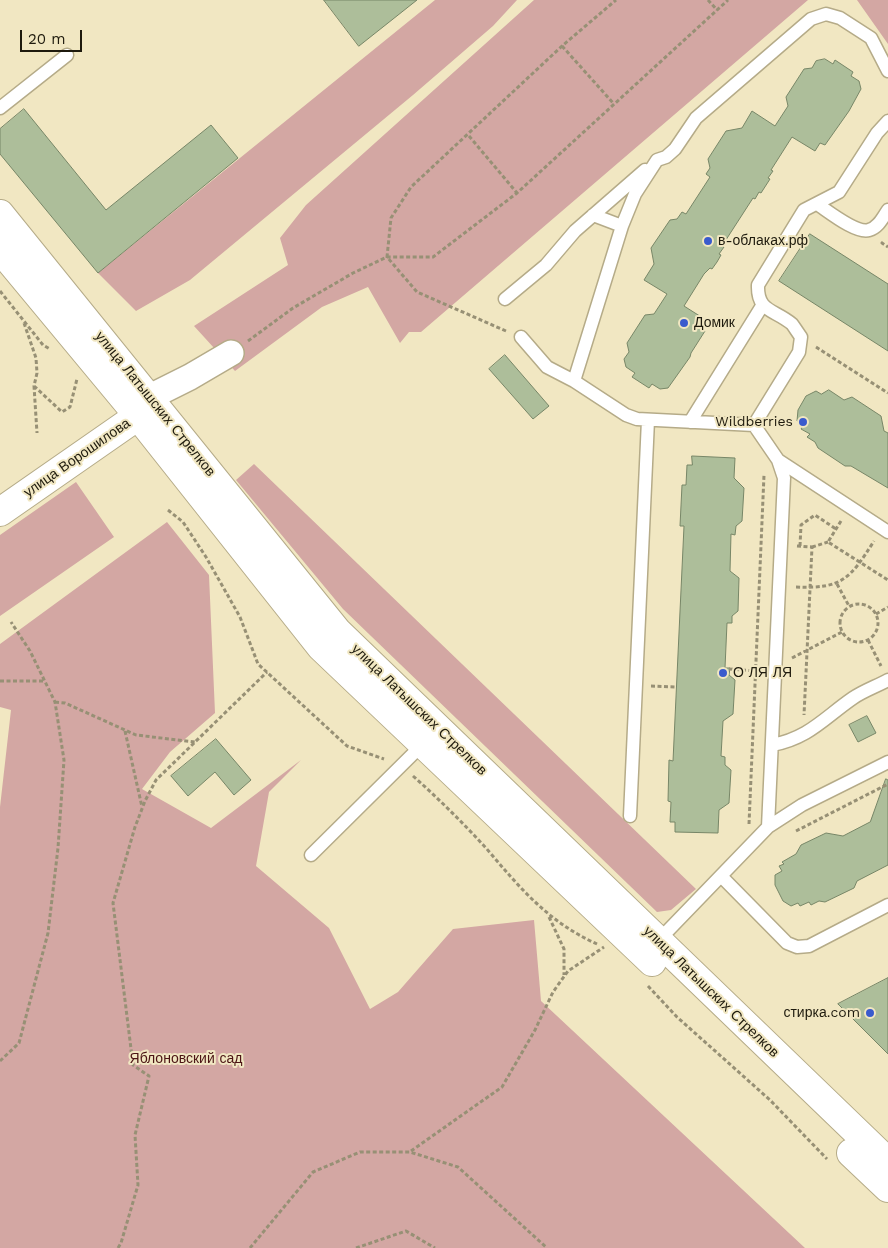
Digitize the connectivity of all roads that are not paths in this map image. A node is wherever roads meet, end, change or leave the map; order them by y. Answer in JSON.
{"nodes":[{"id":1,"x":67,"y":55,"type":"dead end"},
{"id":2,"x":888,"y":71,"type":"edge"},
{"id":3,"x":0,"y":108,"type":"edge"},
{"id":4,"x":888,"y":121,"type":"edge"},
{"id":5,"x":657,"y":160,"type":"junction"},
{"id":6,"x":817,"y":204,"type":"junction"},
{"id":7,"x":888,"y":210,"type":"edge"},
{"id":8,"x":0,"y":214,"type":"edge"},
{"id":9,"x":593,"y":215,"type":"junction"},
{"id":10,"x":622,"y":226,"type":"junction"},
{"id":11,"x":0,"y":249,"type":"edge"},
{"id":12,"x":505,"y":300,"type":"dead end"},
{"id":13,"x":762,"y":306,"type":"junction"},
{"id":14,"x":521,"y":337,"type":"road end"},
{"id":15,"x":231,"y":353,"type":"road end"},
{"id":16,"x":574,"y":381,"type":"junction"},
{"id":17,"x":138,"y":405,"type":"junction"},
{"id":18,"x":648,"y":420,"type":"junction"},
{"id":19,"x":690,"y":422,"type":"junction"},
{"id":20,"x":754,"y":424,"type":"junction"},
{"id":21,"x":778,"y":460,"type":"junction"},
{"id":22,"x":0,"y":492,"type":"edge"},
{"id":23,"x":0,"y":512,"type":"edge"},
{"id":24,"x":885,"y":530,"type":"edge"},
{"id":25,"x":886,"y":676,"type":"edge"},
{"id":26,"x":423,"y":744,"type":"junction"},
{"id":27,"x":772,"y":745,"type":"junction"},
{"id":28,"x":888,"y":762,"type":"edge"},
{"id":29,"x":630,"y":816,"type":"dead end"},
{"id":30,"x":768,"y":827,"type":"junction"},
{"id":31,"x":311,"y":855,"type":"dead end"},
{"id":32,"x":721,"y":876,"type":"junction"},
{"id":33,"x":888,"y":905,"type":"edge"},
{"id":34,"x":651,"y":948,"type":"junction"},
{"id":35,"x":888,"y":1162,"type":"edge"},
{"id":36,"x":888,"y":1188,"type":"edge"}],
"edges":[{"from":1,"to":3,"type":"lane"},
{"from":2,"to":5,"type":"lane"},
{"from":4,"to":6,"type":"lane"},
{"from":5,"to":9,"type":"lane"},
{"from":5,"to":10,"type":"lane"},
{"from":6,"to":7,"type":"lane"},
{"from":6,"to":13,"type":"lane"},
{"from":8,"to":17,"type":"street","name":"улица Латышских Стрелков"},
{"from":9,"to":10,"type":"lane"},
{"from":9,"to":12,"type":"lane"},
{"from":10,"to":16,"type":"lane"},
{"from":11,"to":17,"type":"street","name":"улица Латышских Стрелков"},
{"from":13,"to":19,"type":"lane"},
{"from":13,"to":20,"type":"lane"},
{"from":14,"to":16,"type":"lane"},
{"from":15,"to":17,"type":"street","name":"улица Ворошилова"},
{"from":16,"to":18,"type":"lane"},
{"from":17,"to":22,"type":"street","name":"улица Ворошилова"},
{"from":17,"to":23,"type":"street","name":"улица Ворошилова"},
{"from":17,"to":26,"type":"street","name":"улица Латышских Стрелков"},
{"from":17,"to":34,"type":"street","name":"улица Латышских Стрелков"},
{"from":18,"to":19,"type":"lane"},
{"from":18,"to":29,"type":"lane"},
{"from":19,"to":20,"type":"lane"},
{"from":20,"to":21,"type":"lane"},
{"from":21,"to":24,"type":"lane"},
{"from":21,"to":27,"type":"lane"},
{"from":25,"to":27,"type":"lane"},
{"from":26,"to":31,"type":"lane"},
{"from":26,"to":34,"type":"street","name":"улица Латышских Стрелков"},
{"from":27,"to":30,"type":"lane"},
{"from":28,"to":30,"type":"lane"},
{"from":30,"to":32,"type":"lane"},
{"from":32,"to":33,"type":"lane"},
{"from":32,"to":34,"type":"lane"},
{"from":34,"to":35,"type":"street","name":"улица Латышских Стрелков"},
{"from":34,"to":36,"type":"street","name":"улица Латышских Стрелков"}]}
